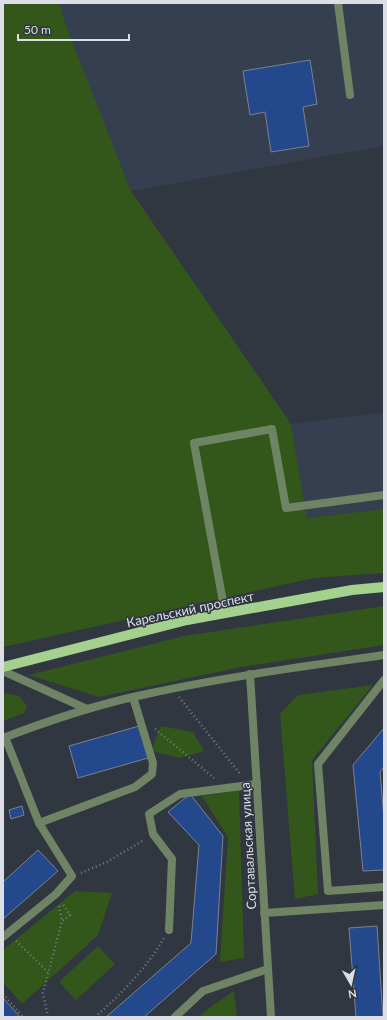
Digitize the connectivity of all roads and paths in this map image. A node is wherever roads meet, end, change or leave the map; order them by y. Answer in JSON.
{"nodes":[{"id":1,"x":338,"y":3,"type":"edge"},
{"id":2,"x":350,"y":95,"type":"dead end"},
{"id":3,"x":384,"y":496,"type":"edge"},
{"id":4,"x":384,"y":587,"type":"edge"},
{"id":5,"x":224,"y":613,"type":"junction"},
{"id":6,"x":384,"y":655,"type":"edge"},
{"id":7,"x":3,"y":667,"type":"edge"},
{"id":8,"x":3,"y":671,"type":"edge"},
{"id":9,"x":250,"y":674,"type":"junction"},
{"id":10,"x":384,"y":680,"type":"edge"},
{"id":11,"x":173,"y":689,"type":"junction"},
{"id":12,"x":133,"y":697,"type":"junction"},
{"id":13,"x":87,"y":709,"type":"junction"},
{"id":14,"x":140,"y":716,"type":"junction"},
{"id":15,"x":4,"y":737,"type":"edge"},
{"id":16,"x":253,"y":784,"type":"junction"},
{"id":17,"x":226,"y":787,"type":"junction"},
{"id":18,"x":39,"y":823,"type":"junction"},
{"id":19,"x":153,"y":834,"type":"junction"},
{"id":20,"x":72,"y":876,"type":"junction"},
{"id":21,"x":384,"y":887,"type":"edge"},
{"id":22,"x":384,"y":905,"type":"edge"},
{"id":23,"x":264,"y":913,"type":"junction"},
{"id":24,"x":70,"y":915,"type":"dead end"},
{"id":25,"x":169,"y":930,"type":"joint"},
{"id":26,"x":3,"y":937,"type":"edge"},
{"id":27,"x":24,"y":949,"type":"dead end"},
{"id":28,"x":268,"y":969,"type":"junction"},
{"id":29,"x":49,"y":973,"type":"junction"},
{"id":30,"x":3,"y":994,"type":"edge"},
{"id":31,"x":23,"y":1017,"type":"edge"},
{"id":32,"x":48,"y":1017,"type":"edge"},
{"id":33,"x":95,"y":1017,"type":"edge"},
{"id":34,"x":175,"y":1017,"type":"edge"},
{"id":35,"x":271,"y":1017,"type":"edge"}],
"edges":[{"from":1,"to":2,"type":"street"},
{"from":3,"to":5,"type":"street"},
{"from":4,"to":5,"type":"main road","name":"Карельский проспект"},
{"from":5,"to":7,"type":"main road","name":"Карельский проспект"},
{"from":6,"to":9,"type":"street"},
{"from":8,"to":13,"type":"street"},
{"from":9,"to":11,"type":"street"},
{"from":9,"to":16,"type":"street","name":"Сортавальская улица"},
{"from":10,"to":21,"type":"street"},
{"from":11,"to":12,"type":"street"},
{"from":11,"to":16,"type":"path"},
{"from":12,"to":13,"type":"street"},
{"from":12,"to":14,"type":"street"},
{"from":13,"to":15,"type":"street"},
{"from":14,"to":17,"type":"path"},
{"from":14,"to":18,"type":"street"},
{"from":15,"to":18,"type":"street"},
{"from":16,"to":17,"type":"street"},
{"from":16,"to":23,"type":"street","name":"Сортавальская улица"},
{"from":17,"to":19,"type":"street"},
{"from":18,"to":20,"type":"street"},
{"from":19,"to":20,"type":"path"},
{"from":19,"to":25,"type":"street"},
{"from":20,"to":26,"type":"street"},
{"from":22,"to":23,"type":"street"},
{"from":23,"to":28,"type":"street","name":"Сортавальская улица"},
{"from":24,"to":29,"type":"path"},
{"from":25,"to":33,"type":"path"},
{"from":27,"to":29,"type":"path"},
{"from":28,"to":34,"type":"street"},
{"from":28,"to":35,"type":"street","name":"Сортавальская улица"},
{"from":29,"to":32,"type":"path"},
{"from":30,"to":31,"type":"path"}]}
